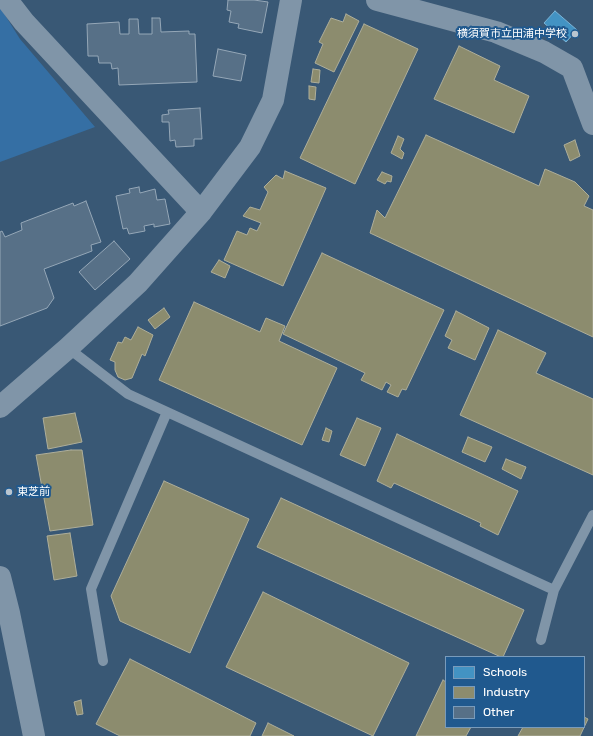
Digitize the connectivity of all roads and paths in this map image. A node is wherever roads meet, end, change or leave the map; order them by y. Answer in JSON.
{"nodes":[{"id":1,"x":7,"y":0,"type":"edge"},
{"id":2,"x":291,"y":0,"type":"edge"},
{"id":3,"x":377,"y":0,"type":"edge"},
{"id":4,"x":593,"y":124,"type":"edge"},
{"id":5,"x":201,"y":212,"type":"junction"},
{"id":6,"x":68,"y":348,"type":"junction"},
{"id":7,"x":0,"y":407,"type":"edge"},
{"id":8,"x":167,"y":412,"type":"junction"},
{"id":9,"x":593,"y":515,"type":"edge"},
{"id":10,"x":0,"y":577,"type":"edge"},
{"id":11,"x":554,"y":590,"type":"junction"},
{"id":12,"x":541,"y":640,"type":"dead end"},
{"id":13,"x":103,"y":661,"type":"dead end"},
{"id":14,"x":34,"y":736,"type":"edge"}],
"edges":[{"from":1,"to":5,"type":"street"},
{"from":2,"to":5,"type":"street"},
{"from":3,"to":4,"type":"street"},
{"from":5,"to":6,"type":"street"},
{"from":6,"to":7,"type":"street"},
{"from":6,"to":8,"type":"lane"},
{"from":8,"to":11,"type":"lane"},
{"from":8,"to":13,"type":"lane"},
{"from":9,"to":11,"type":"lane"},
{"from":10,"to":14,"type":"street"},
{"from":11,"to":12,"type":"lane"}]}
